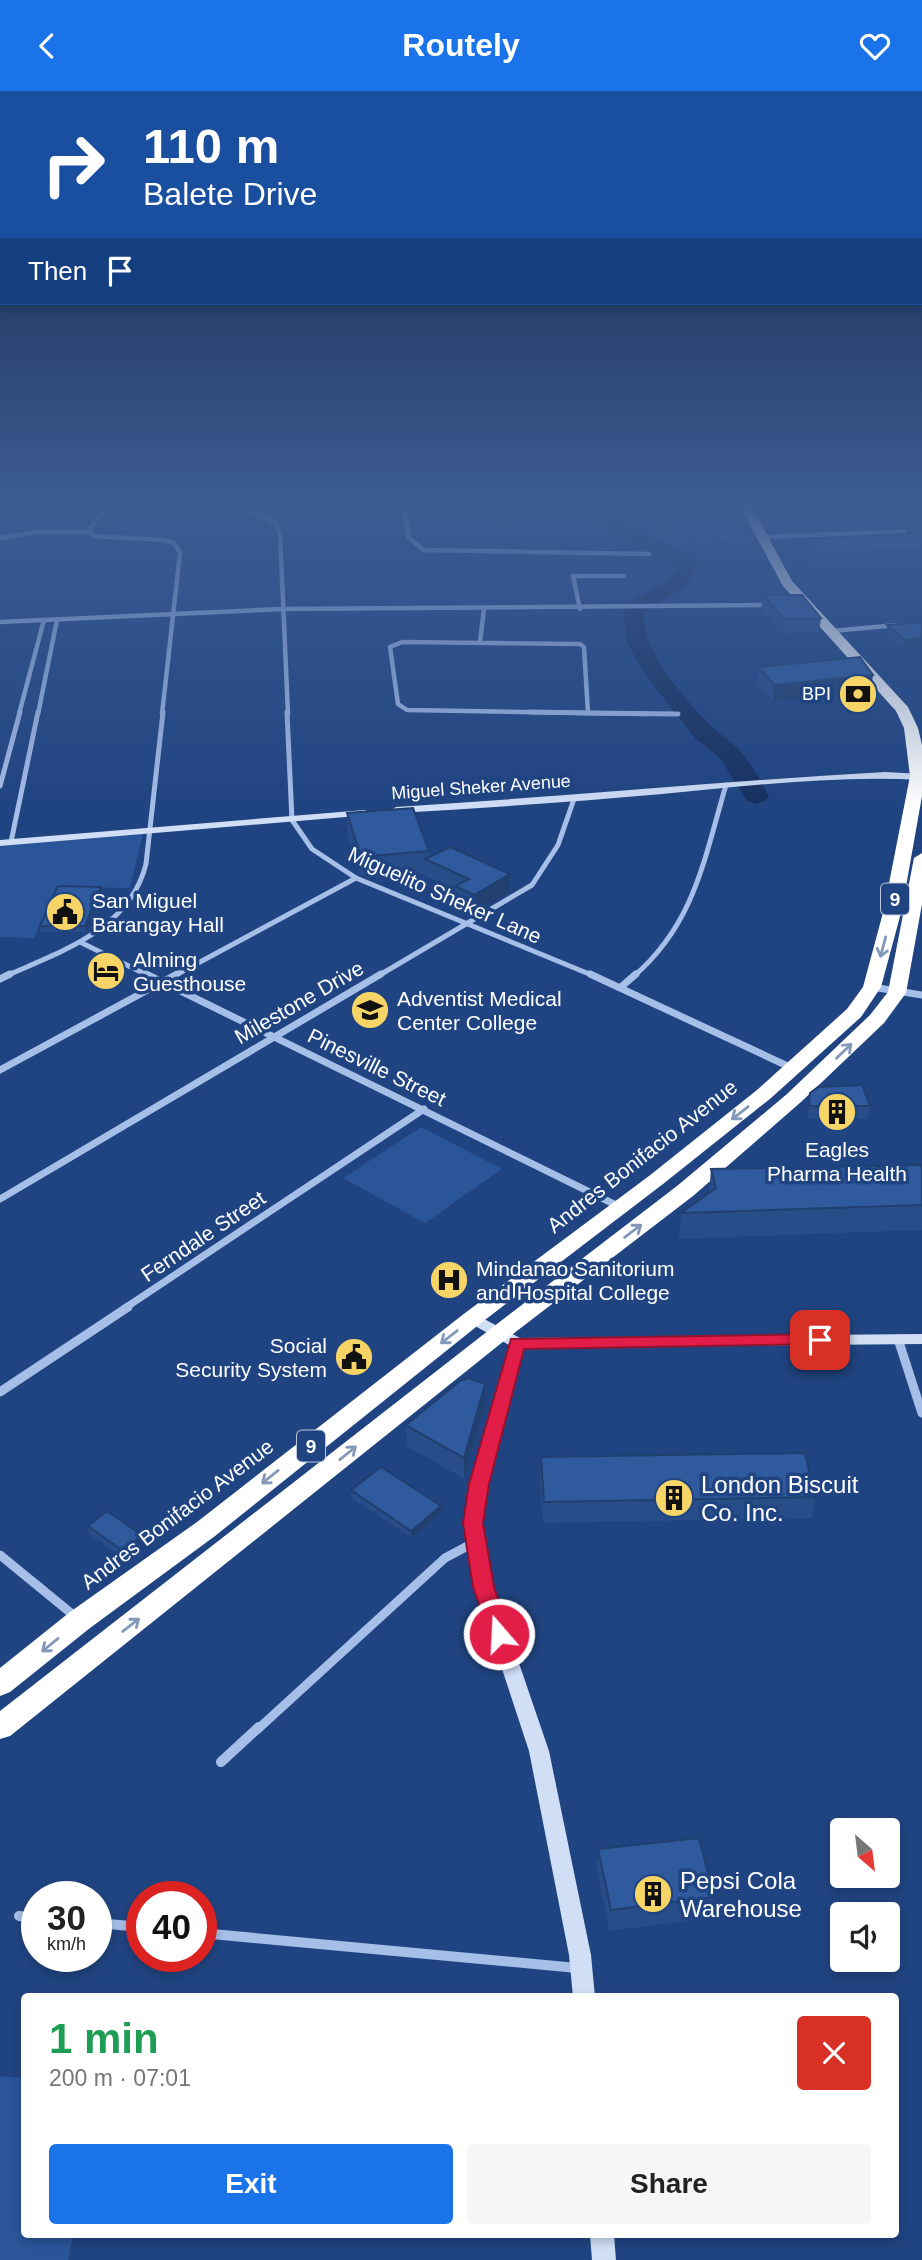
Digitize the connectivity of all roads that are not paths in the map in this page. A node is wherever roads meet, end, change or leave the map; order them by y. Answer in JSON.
{"nodes":[{"id":1,"x":173,"y":606,"type":"edge"},
{"id":2,"x":282,"y":606,"type":"edge"},
{"id":3,"x":723,"y":606,"type":"edge"},
{"id":4,"x":809,"y":606,"type":"edge"},
{"id":5,"x":484,"y":609,"type":"junction"},
{"id":6,"x":580,"y":609,"type":"joint"},
{"id":7,"x":282,"y":610,"type":"junction"},
{"id":8,"x":172,"y":612,"type":"junction"},
{"id":9,"x":44,"y":620,"type":"junction"},
{"id":10,"x":57,"y":620,"type":"junction"},
{"id":11,"x":0,"y":622,"type":"edge"},
{"id":12,"x":909,"y":624,"type":"edge"},
{"id":13,"x":839,"y":631,"type":"junction"},
{"id":14,"x":480,"y":642,"type":"junction"},
{"id":15,"x":588,"y":713,"type":"junction"},
{"id":16,"x":678,"y":713,"type":"dead end"},
{"id":17,"x":922,"y":719,"type":"edge"},
{"id":18,"x":920,"y":777,"type":"edge"},
{"id":19,"x":726,"y":785,"type":"junction"},
{"id":20,"x":0,"y":786,"type":"edge"},
{"id":21,"x":574,"y":799,"type":"junction"},
{"id":22,"x":386,"y":811,"type":"edge"},
{"id":23,"x":372,"y":812,"type":"edge"},
{"id":24,"x":292,"y":820,"type":"junction"},
{"id":25,"x":151,"y":831,"type":"junction"},
{"id":26,"x":6,"y":843,"type":"edge"},
{"id":27,"x":922,"y":857,"type":"edge"},
{"id":28,"x":355,"y":878,"type":"junction"},
{"id":29,"x":917,"y":911,"type":"edge"},
{"id":30,"x":469,"y":924,"type":"junction"},
{"id":31,"x":80,"y":942,"type":"junction"},
{"id":32,"x":0,"y":979,"type":"edge"},
{"id":33,"x":166,"y":982,"type":"junction"},
{"id":34,"x":621,"y":987,"type":"junction"},
{"id":35,"x":872,"y":987,"type":"junction"},
{"id":36,"x":897,"y":992,"type":"junction"},
{"id":37,"x":922,"y":995,"type":"edge"},
{"id":38,"x":275,"y":1036,"type":"junction"},
{"id":39,"x":792,"y":1068,"type":"junction"},
{"id":40,"x":0,"y":1070,"type":"edge"},
{"id":41,"x":425,"y":1109,"type":"junction"},
{"id":42,"x":0,"y":1199,"type":"edge"},
{"id":43,"x":621,"y":1207,"type":"junction"},
{"id":44,"x":473,"y":1318,"type":"junction"},
{"id":45,"x":509,"y":1338,"type":"junction"},
{"id":46,"x":898,"y":1339,"type":"junction"},
{"id":47,"x":922,"y":1339,"type":"edge"},
{"id":48,"x":0,"y":1392,"type":"edge"},
{"id":49,"x":922,"y":1413,"type":"edge"},
{"id":50,"x":475,"y":1542,"type":"junction"},
{"id":51,"x":0,"y":1555,"type":"edge"},
{"id":52,"x":80,"y":1620,"type":"junction"},
{"id":53,"x":0,"y":1684,"type":"edge"},
{"id":54,"x":0,"y":1727,"type":"edge"},
{"id":55,"x":221,"y":1762,"type":"dead end"},
{"id":56,"x":217,"y":1935,"type":"edge"},
{"id":57,"x":582,"y":1969,"type":"junction"},
{"id":58,"x":584,"y":1993,"type":"edge"},
{"id":59,"x":602,"y":2238,"type":"edge"},
{"id":60,"x":604,"y":2260,"type":"edge"}],
"edges":[{"from":1,"to":8,"type":"street"},
{"from":2,"to":7,"type":"street"},
{"from":3,"to":6,"type":"street"},
{"from":4,"to":13,"type":"highway","name":"Andres Bonifacio Avenue","number":"9"},
{"from":5,"to":6,"type":"street"},
{"from":5,"to":7,"type":"street"},
{"from":5,"to":14,"type":"street"},
{"from":7,"to":8,"type":"street"},
{"from":7,"to":24,"type":"street"},
{"from":8,"to":10,"type":"street"},
{"from":8,"to":25,"type":"street"},
{"from":9,"to":10,"type":"street"},
{"from":9,"to":11,"type":"street"},
{"from":9,"to":20,"type":"street"},
{"from":10,"to":26,"type":"street"},
{"from":12,"to":13,"type":"street"},
{"from":13,"to":17,"type":"highway","name":"Andres Bonifacio Avenue","number":"9"},
{"from":13,"to":18,"type":"highway","name":"Andres Bonifacio Avenue","number":"9"},
{"from":14,"to":15,"type":"street"},
{"from":14,"to":15,"type":"street"},
{"from":15,"to":16,"type":"street"},
{"from":18,"to":19,"type":"street","name":"Miguel Sheker Avenue"},
{"from":18,"to":35,"type":"highway","name":"Andres Bonifacio Avenue","number":"9","one_way":true},
{"from":19,"to":21,"type":"street","name":"Miguel Sheker Avenue"},
{"from":19,"to":34,"type":"street"},
{"from":21,"to":22,"type":"street","name":"Miguel Sheker Avenue"},
{"from":21,"to":30,"type":"street","name":"Milestone Drive"},
{"from":23,"to":24,"type":"street","name":"Miguel Sheker Avenue"},
{"from":24,"to":25,"type":"street","name":"Miguel Sheker Avenue"},
{"from":24,"to":28,"type":"street","name":"Miguelito Sheker Lane"},
{"from":25,"to":26,"type":"street","name":"Miguel Sheker Avenue"},
{"from":25,"to":31,"type":"street"},
{"from":27,"to":29,"type":"highway","number":"9"},
{"from":28,"to":30,"type":"street","name":"Miguelito Sheker Lane"},
{"from":28,"to":33,"type":"street"},
{"from":29,"to":36,"type":"highway","number":"9"},
{"from":30,"to":34,"type":"street","name":"Miguelito Sheker Lane"},
{"from":30,"to":38,"type":"street","name":"Milestone Drive"},
{"from":31,"to":32,"type":"street"},
{"from":31,"to":33,"type":"street","name":"Pinesville Street"},
{"from":33,"to":38,"type":"street","name":"Pinesville Street"},
{"from":33,"to":40,"type":"street"},
{"from":34,"to":39,"type":"street","name":"Miguelito Sheker Lane"},
{"from":35,"to":36,"type":"street"},
{"from":35,"to":39,"type":"highway","name":"Andres Bonifacio Avenue","number":"9"},
{"from":36,"to":37,"type":"street"},
{"from":45,"to":36,"type":"highway","number":"9","one_way":true},
{"from":38,"to":41,"type":"street","name":"Pinesville Street"},
{"from":38,"to":42,"type":"street","name":"Milestone Drive"},
{"from":39,"to":43,"type":"highway","name":"Andres Bonifacio Avenue","number":"9","one_way":true},
{"from":41,"to":43,"type":"street","name":"Pinesville Street"},
{"from":41,"to":48,"type":"street","name":"Ferndale Street"},
{"from":43,"to":44,"type":"highway","name":"Andres Bonifacio Avenue","number":"9"},
{"from":44,"to":45,"type":"street"},
{"from":44,"to":52,"type":"highway","name":"Andres Bonifacio Avenue","number":"9","one_way":true},
{"from":45,"to":46,"type":"street"},
{"from":45,"to":50,"type":"street"},
{"from":54,"to":45,"type":"highway","number":"9","one_way":true},
{"from":46,"to":47,"type":"street"},
{"from":46,"to":49,"type":"street"},
{"from":50,"to":55,"type":"street"},
{"from":50,"to":57,"type":"street"},
{"from":51,"to":52,"type":"street"},
{"from":52,"to":53,"type":"highway","name":"Andres Bonifacio Avenue","number":"9","one_way":true},
{"from":56,"to":57,"type":"street"},
{"from":57,"to":58,"type":"street"},
{"from":59,"to":60,"type":"street"}]}
